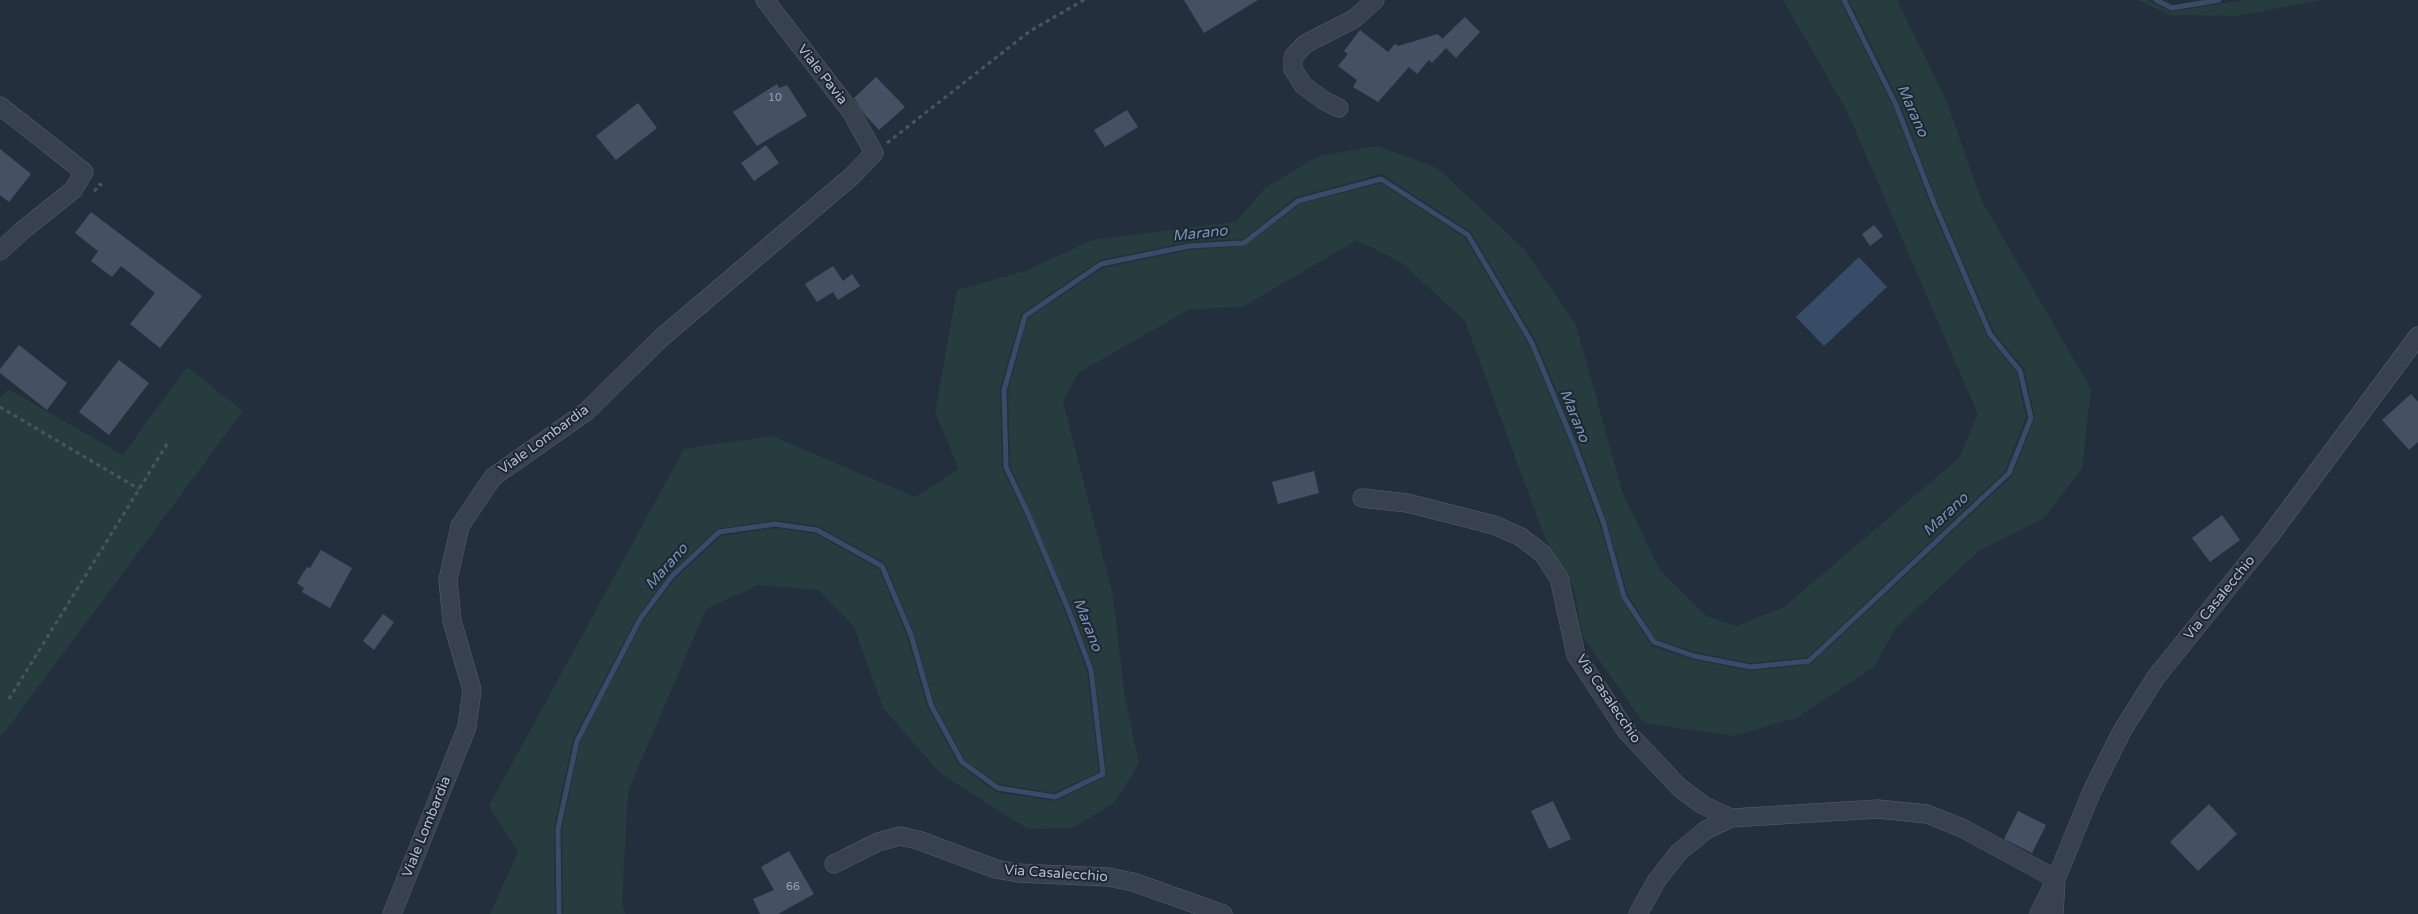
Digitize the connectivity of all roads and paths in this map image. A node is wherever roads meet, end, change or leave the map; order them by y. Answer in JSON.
{"nodes":[{"id":1,"x":765,"y":0,"type":"edge"},
{"id":2,"x":1084,"y":0,"type":"edge"},
{"id":3,"x":1375,"y":0,"type":"edge"},
{"id":4,"x":0,"y":106,"type":"edge"},
{"id":5,"x":1339,"y":108,"type":"dead end"},
{"id":6,"x":874,"y":152,"type":"junction"},
{"id":7,"x":0,"y":251,"type":"edge"},
{"id":8,"x":2418,"y":336,"type":"edge"},
{"id":9,"x":0,"y":407,"type":"edge"},
{"id":10,"x":167,"y":444,"type":"dead end"},
{"id":11,"x":139,"y":489,"type":"junction"},
{"id":12,"x":1362,"y":498,"type":"dead end"},
{"id":13,"x":9,"y":699,"type":"dead end"},
{"id":14,"x":1731,"y":818,"type":"junction"},
{"id":15,"x":834,"y":864,"type":"dead end"},
{"id":16,"x":2056,"y":879,"type":"junction"},
{"id":17,"x":392,"y":914,"type":"edge"},
{"id":18,"x":1223,"y":914,"type":"edge"},
{"id":19,"x":1638,"y":914,"type":"edge"},
{"id":20,"x":2039,"y":914,"type":"edge"},
{"id":21,"x":2054,"y":914,"type":"edge"}],
"edges":[{"from":1,"to":6,"type":"street","name":"Viale Pavia"},
{"from":2,"to":6,"type":"path"},
{"from":3,"to":5,"type":"street"},
{"from":4,"to":7,"type":"street"},
{"from":6,"to":17,"type":"street","name":"Viale Lombardia"},
{"from":8,"to":16,"type":"street","name":"Via Casalecchio"},
{"from":9,"to":11,"type":"path"},
{"from":10,"to":11,"type":"path"},
{"from":11,"to":13,"type":"path"},
{"from":12,"to":14,"type":"street","name":"Via Casalecchio"},
{"from":14,"to":16,"type":"street","name":"Via Casalecchio"},
{"from":14,"to":19,"type":"street","name":"Via Casalecchio"},
{"from":15,"to":18,"type":"street","name":"Via Casalecchio"},
{"from":16,"to":20,"type":"street","name":"Via Casalecchio"},
{"from":16,"to":21,"type":"street","name":"Via Casalecchio"}]}
